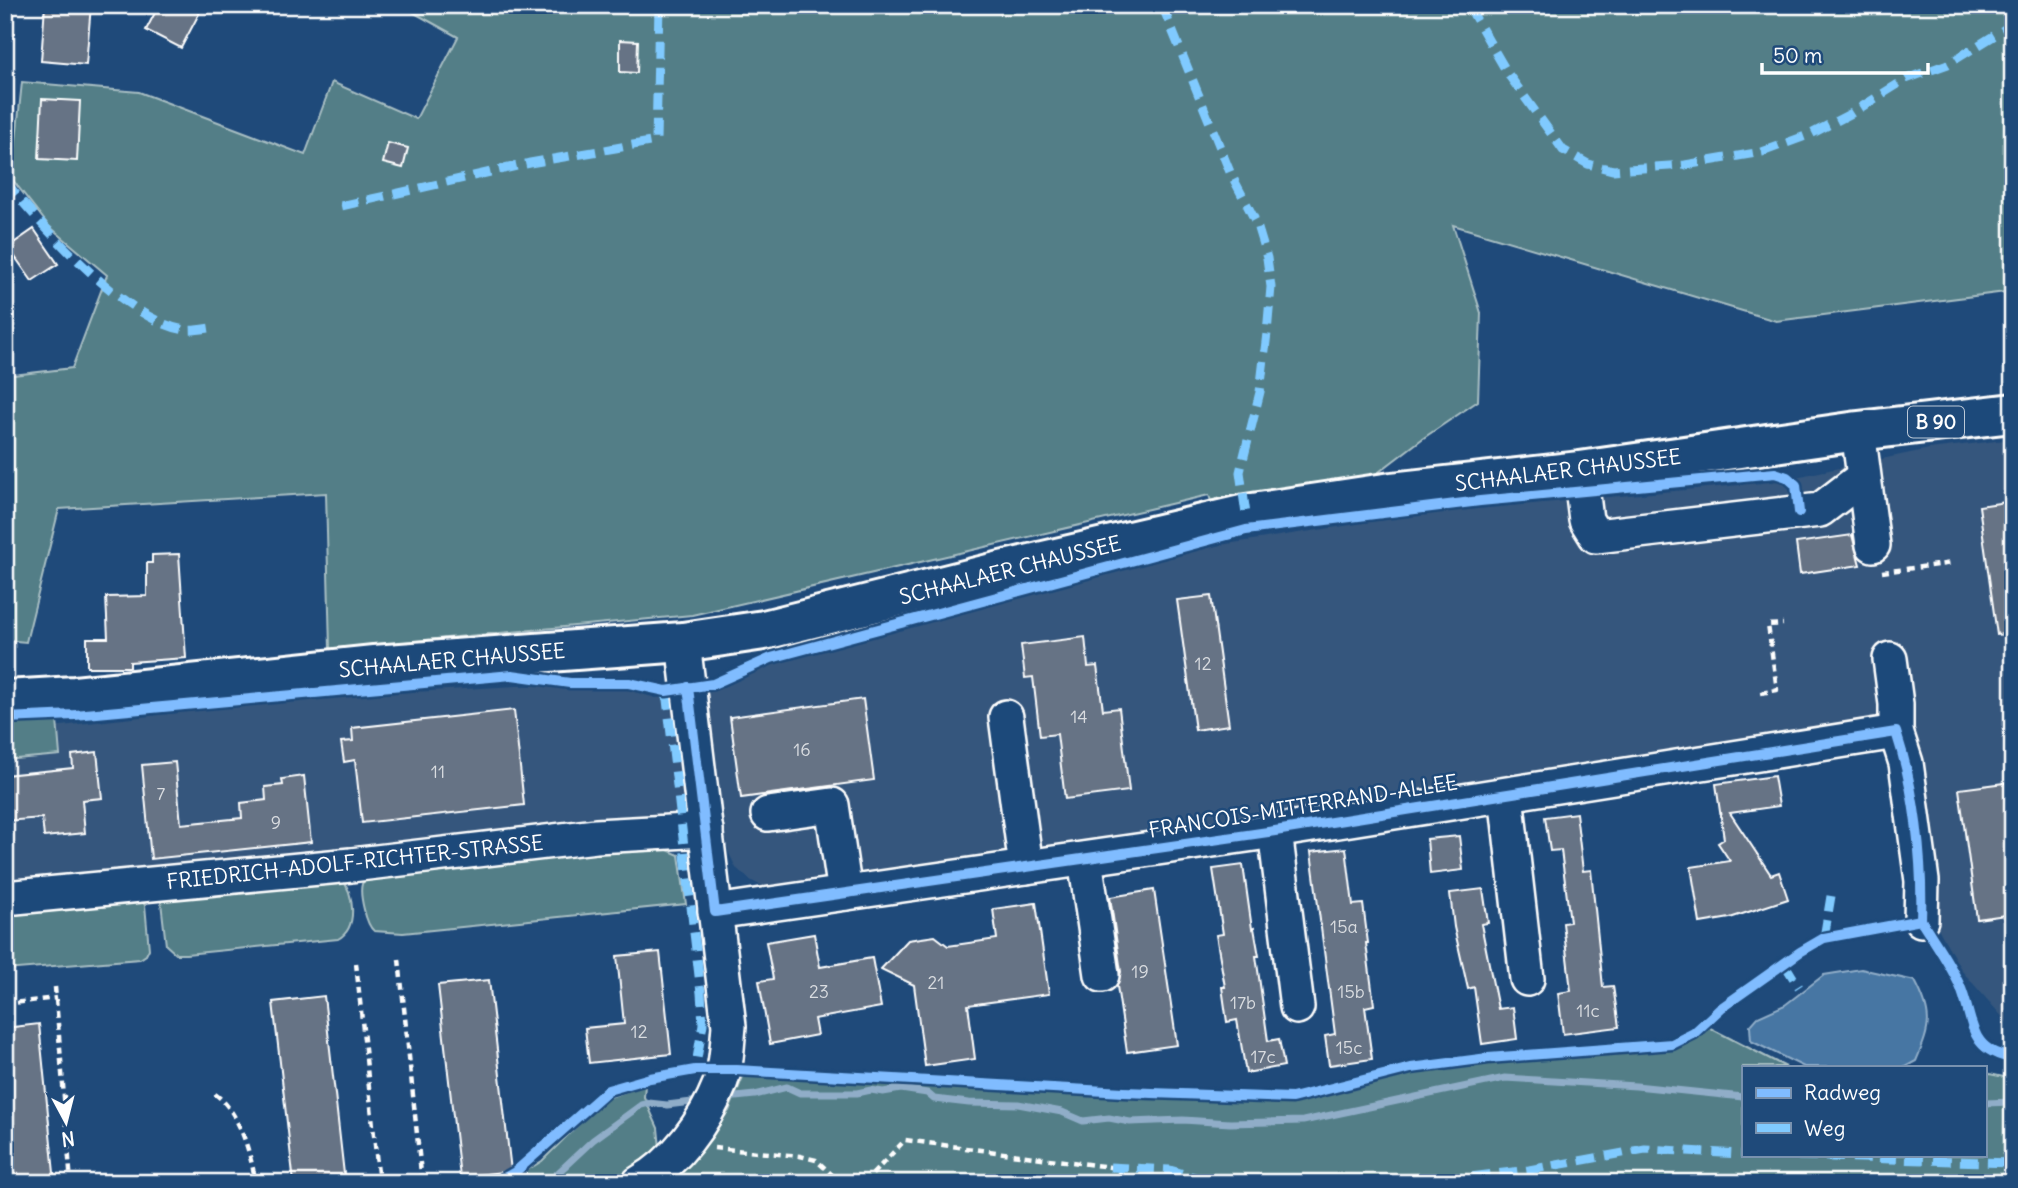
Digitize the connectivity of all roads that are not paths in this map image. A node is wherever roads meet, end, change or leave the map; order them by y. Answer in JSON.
{"nodes":[{"id":1,"x":2013,"y":413,"type":"edge"},
{"id":2,"x":1858,"y":431,"type":"junction"},
{"id":3,"x":1580,"y":471,"type":"junction"},
{"id":4,"x":1863,"y":477,"type":"junction"},
{"id":5,"x":1875,"y":559,"type":"road end"},
{"id":6,"x":683,"y":642,"type":"junction"},
{"id":7,"x":1890,"y":659,"type":"dead end"},
{"id":8,"x":5,"y":700,"type":"edge"},
{"id":9,"x":1006,"y":717,"type":"dead end"},
{"id":10,"x":1896,"y":732,"type":"junction"},
{"id":11,"x":1506,"y":795,"type":"junction"},
{"id":12,"x":768,"y":814,"type":"dead end"},
{"id":13,"x":706,"y":830,"type":"junction"},
{"id":14,"x":1275,"y":831,"type":"junction"},
{"id":15,"x":1085,"y":859,"type":"junction"},
{"id":16,"x":1026,"y":867,"type":"junction"},
{"id":17,"x":845,"y":893,"type":"junction"},
{"id":18,"x":5,"y":898,"type":"edge"},
{"id":19,"x":715,"y":912,"type":"junction"},
{"id":20,"x":1921,"y":920,"type":"dead end"},
{"id":21,"x":1101,"y":975,"type":"dead end"},
{"id":22,"x":1527,"y":979,"type":"dead end"},
{"id":23,"x":1297,"y":1007,"type":"dead end"},
{"id":24,"x":649,"y":1180,"type":"edge"}],
"edges":[{"from":1,"to":2,"type":"main road","name":"SCHAALAER CHAUSSEE","number":"B 90"},
{"from":2,"to":3,"type":"main road","name":"SCHAALAER CHAUSSEE","number":"B 90"},
{"from":2,"to":4,"type":"street"},
{"from":3,"to":4,"type":"street"},
{"from":3,"to":6,"type":"main road","name":"SCHAALAER CHAUSSEE","number":"B 90"},
{"from":4,"to":5,"type":"street"},
{"from":6,"to":8,"type":"main road","name":"SCHAALAER CHAUSSEE","number":"B 90"},
{"from":6,"to":13,"type":"street"},
{"from":7,"to":10,"type":"street"},
{"from":9,"to":16,"type":"street"},
{"from":10,"to":11,"type":"street","name":"FRANCOIS-MITTERRAND-ALLEE"},
{"from":10,"to":20,"type":"street"},
{"from":11,"to":14,"type":"street","name":"FRANCOIS-MITTERRAND-ALLEE"},
{"from":11,"to":22,"type":"street"},
{"from":12,"to":17,"type":"street"},
{"from":13,"to":18,"type":"street","name":"FRIEDRICH-ADOLF-RICHTER-STRASSE"},
{"from":13,"to":19,"type":"street"},
{"from":14,"to":15,"type":"street","name":"FRANCOIS-MITTERRAND-ALLEE"},
{"from":14,"to":23,"type":"street","name":"FRANCOIS-MITTERRAND-ALLEE"},
{"from":15,"to":16,"type":"street","name":"FRANCOIS-MITTERRAND-ALLEE"},
{"from":15,"to":21,"type":"street"},
{"from":16,"to":17,"type":"street","name":"FRANCOIS-MITTERRAND-ALLEE"},
{"from":17,"to":19,"type":"street","name":"FRANCOIS-MITTERRAND-ALLEE"},
{"from":19,"to":24,"type":"street"}]}
